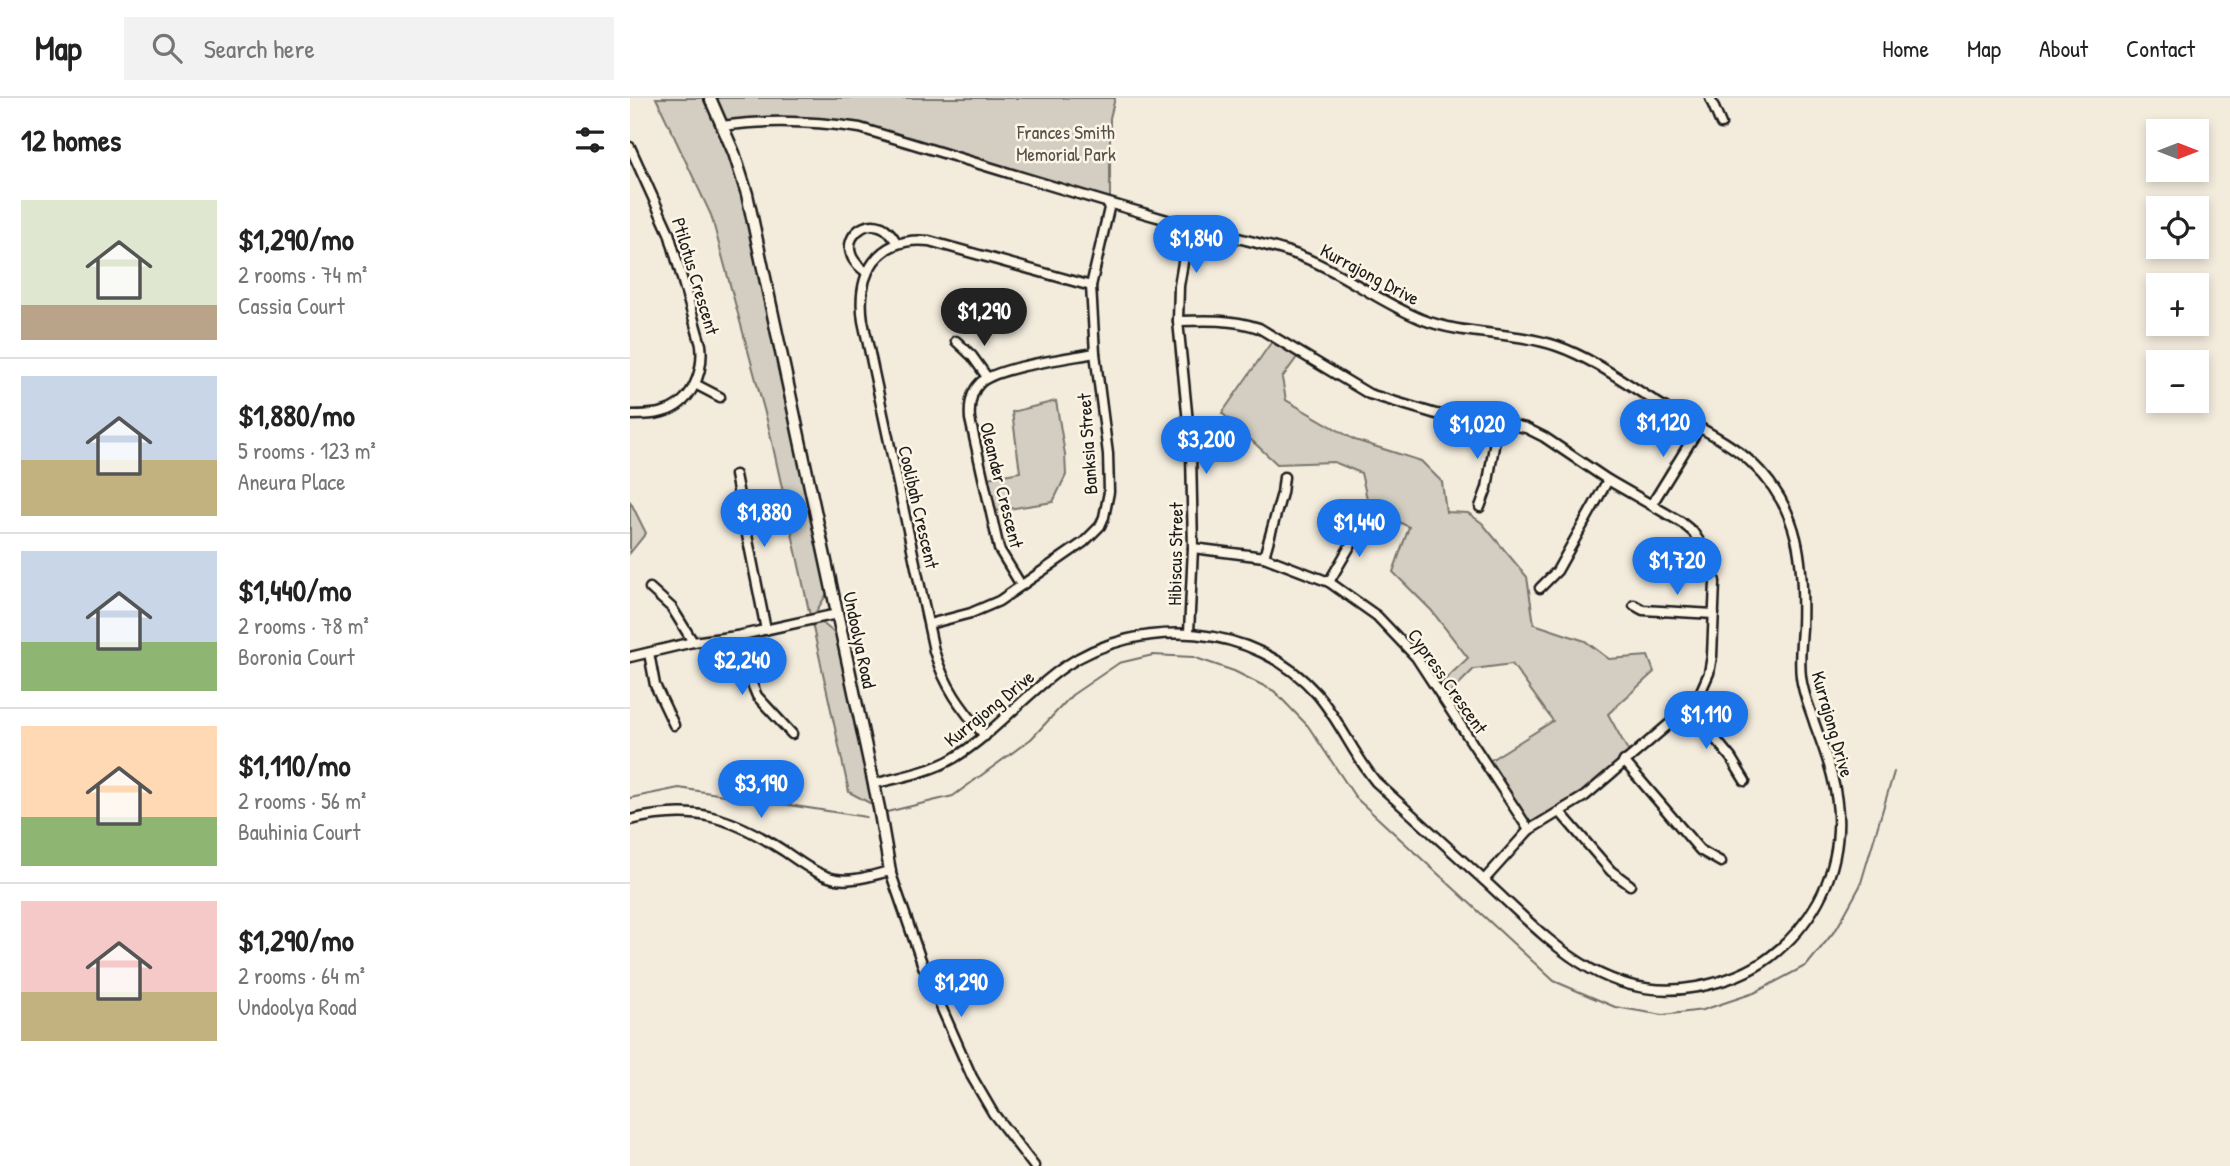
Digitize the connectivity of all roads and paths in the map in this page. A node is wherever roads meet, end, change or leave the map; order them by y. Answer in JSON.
{"nodes":[{"id":1,"x":710,"y":98,"type":"edge"},
{"id":2,"x":1710,"y":98,"type":"edge"},
{"id":3,"x":1721,"y":124,"type":"dead end"},
{"id":4,"x":722,"y":126,"type":"junction"},
{"id":5,"x":630,"y":147,"type":"edge"},
{"id":6,"x":1110,"y":204,"type":"junction"},
{"id":7,"x":1189,"y":226,"type":"junction"},
{"id":8,"x":897,"y":243,"type":"junction"},
{"id":9,"x":866,"y":272,"type":"junction"},
{"id":10,"x":1091,"y":286,"type":"junction"},
{"id":11,"x":1178,"y":321,"type":"junction"},
{"id":12,"x":956,"y":341,"type":"dead end"},
{"id":13,"x":1095,"y":353,"type":"junction"},
{"id":14,"x":987,"y":377,"type":"junction"},
{"id":15,"x":695,"y":384,"type":"junction"},
{"id":16,"x":720,"y":397,"type":"dead end"},
{"id":17,"x":630,"y":415,"type":"edge"},
{"id":18,"x":1498,"y":422,"type":"junction"},
{"id":19,"x":1699,"y":428,"type":"junction"},
{"id":20,"x":735,"y":475,"type":"dead end"},
{"id":21,"x":1284,"y":477,"type":"dead end"},
{"id":22,"x":1608,"y":480,"type":"junction"},
{"id":23,"x":1653,"y":504,"type":"junction"},
{"id":24,"x":1480,"y":506,"type":"dead end"},
{"id":25,"x":1369,"y":520,"type":"dead end"},
{"id":26,"x":1193,"y":548,"type":"junction"},
{"id":27,"x":1264,"y":557,"type":"junction"},
{"id":28,"x":1329,"y":582,"type":"junction"},
{"id":29,"x":1021,"y":585,"type":"junction"},
{"id":30,"x":1540,"y":587,"type":"dead end"},
{"id":31,"x":650,"y":588,"type":"dead end"},
{"id":32,"x":1634,"y":605,"type":"dead end"},
{"id":33,"x":837,"y":614,"type":"junction"},
{"id":34,"x":1714,"y":614,"type":"junction"},
{"id":35,"x":929,"y":624,"type":"junction"},
{"id":36,"x":766,"y":629,"type":"junction"},
{"id":37,"x":1189,"y":632,"type":"junction"},
{"id":38,"x":737,"y":636,"type":"junction"},
{"id":39,"x":693,"y":642,"type":"junction"},
{"id":40,"x":649,"y":653,"type":"junction"},
{"id":41,"x":630,"y":657,"type":"edge"},
{"id":42,"x":1689,"y":707,"type":"junction"},
{"id":43,"x":674,"y":725,"type":"dead end"},
{"id":44,"x":792,"y":734,"type":"dead end"},
{"id":45,"x":985,"y":736,"type":"junction"},
{"id":46,"x":1624,"y":761,"type":"junction"},
{"id":47,"x":1745,"y":781,"type":"dead end"},
{"id":48,"x":873,"y":783,"type":"junction"},
{"id":49,"x":1560,"y":812,"type":"junction"},
{"id":50,"x":630,"y":820,"type":"edge"},
{"id":51,"x":1529,"y":830,"type":"junction"},
{"id":52,"x":1721,"y":862,"type":"dead end"},
{"id":53,"x":890,"y":870,"type":"junction"},
{"id":54,"x":1484,"y":880,"type":"junction"},
{"id":55,"x":1630,"y":885,"type":"dead end"},
{"id":56,"x":1034,"y":1166,"type":"edge"}],
"edges":[{"from":1,"to":4,"type":"main road","name":"Undoolya Road"},
{"from":2,"to":3,"type":"street"},
{"from":4,"to":6,"type":"street","name":"Kurrajong Drive"},
{"from":4,"to":33,"type":"main road","name":"Undoolya Road"},
{"from":5,"to":15,"type":"street","name":"Ptilotus Crescent"},
{"from":6,"to":7,"type":"street","name":"Kurrajong Drive"},
{"from":6,"to":10,"type":"street","name":"Banksia Street"},
{"from":7,"to":11,"type":"street","name":"Hibiscus Street"},
{"from":7,"to":19,"type":"street","name":"Kurrajong Drive"},
{"from":8,"to":9,"type":"street"},
{"from":8,"to":9,"type":"street"},
{"from":8,"to":10,"type":"street"},
{"from":9,"to":35,"type":"street","name":"Coolibah Crescent"},
{"from":10,"to":13,"type":"street","name":"Banksia Street"},
{"from":11,"to":18,"type":"street"},
{"from":11,"to":26,"type":"street","name":"Hibiscus Street"},
{"from":12,"to":14,"type":"street"},
{"from":13,"to":14,"type":"street"},
{"from":13,"to":29,"type":"street","name":"Banksia Street"},
{"from":14,"to":29,"type":"street","name":"Oleander Crescent"},
{"from":15,"to":16,"type":"street"},
{"from":15,"to":17,"type":"street"},
{"from":18,"to":22,"type":"street"},
{"from":18,"to":24,"type":"street"},
{"from":19,"to":23,"type":"street"},
{"from":19,"to":54,"type":"street","name":"Kurrajong Drive"},
{"from":20,"to":36,"type":"street"},
{"from":21,"to":27,"type":"street"},
{"from":22,"to":23,"type":"street"},
{"from":22,"to":30,"type":"street"},
{"from":23,"to":34,"type":"street"},
{"from":25,"to":28,"type":"street"},
{"from":26,"to":27,"type":"street","name":"Cypress Crescent"},
{"from":26,"to":37,"type":"street","name":"Hibiscus Street"},
{"from":27,"to":28,"type":"street","name":"Cypress Crescent"},
{"from":28,"to":51,"type":"street","name":"Cypress Crescent"},
{"from":29,"to":35,"type":"street","name":"Banksia Street"},
{"from":31,"to":39,"type":"street"},
{"from":32,"to":34,"type":"street"},
{"from":33,"to":36,"type":"street"},
{"from":33,"to":48,"type":"main road","name":"Undoolya Road"},
{"from":34,"to":42,"type":"street"},
{"from":35,"to":45,"type":"street","name":"Coolibah Crescent"},
{"from":36,"to":38,"type":"street"},
{"from":37,"to":45,"type":"street","name":"Kurrajong Drive"},
{"from":37,"to":54,"type":"street","name":"Kurrajong Drive"},
{"from":38,"to":39,"type":"street"},
{"from":38,"to":44,"type":"street"},
{"from":39,"to":40,"type":"street"},
{"from":40,"to":41,"type":"street"},
{"from":40,"to":43,"type":"street"},
{"from":42,"to":46,"type":"street"},
{"from":42,"to":47,"type":"street"},
{"from":45,"to":48,"type":"street","name":"Kurrajong Drive"},
{"from":46,"to":49,"type":"street"},
{"from":46,"to":52,"type":"street"},
{"from":48,"to":53,"type":"main road","name":"Undoolya Road"},
{"from":49,"to":51,"type":"street"},
{"from":49,"to":55,"type":"street"},
{"from":50,"to":53,"type":"street"},
{"from":51,"to":54,"type":"street"},
{"from":53,"to":56,"type":"street","name":"Undoolya Road"}]}
